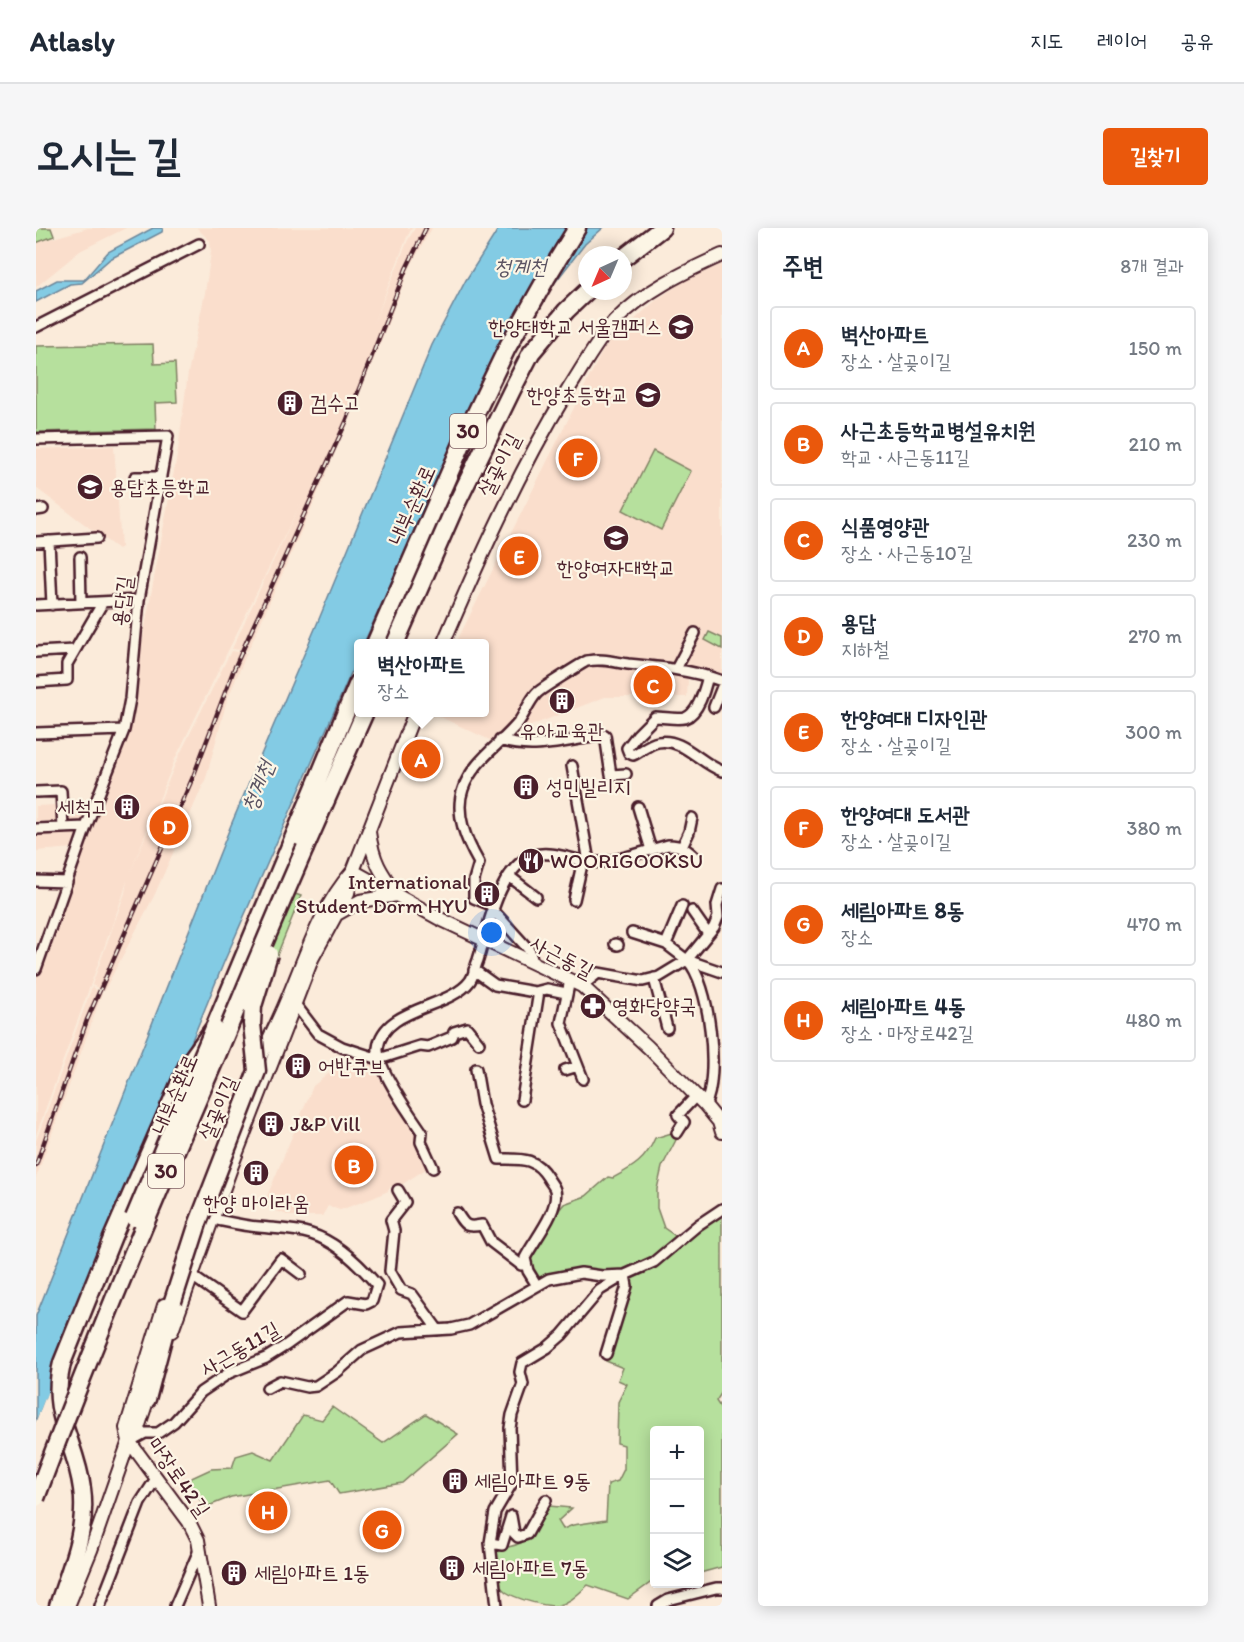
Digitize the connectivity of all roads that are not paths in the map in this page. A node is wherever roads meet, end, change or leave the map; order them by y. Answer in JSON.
{"nodes":[{"id":1,"x":578,"y":228,"type":"edge"},
{"id":2,"x":662,"y":228,"type":"edge"},
{"id":3,"x":199,"y":244,"type":"dead end"},
{"id":4,"x":722,"y":246,"type":"edge"},
{"id":5,"x":632,"y":251,"type":"edge"},
{"id":6,"x":722,"y":255,"type":"edge"},
{"id":7,"x":578,"y":300,"type":"edge"},
{"id":8,"x":36,"y":327,"type":"edge"},
{"id":9,"x":36,"y":439,"type":"edge"},
{"id":10,"x":135,"y":477,"type":"dead end"},
{"id":11,"x":161,"y":477,"type":"junction"},
{"id":12,"x":491,"y":534,"type":"junction"},
{"id":13,"x":97,"y":538,"type":"dead end"},
{"id":14,"x":49,"y":541,"type":"junction"},
{"id":15,"x":36,"y":542,"type":"edge"},
{"id":16,"x":80,"y":557,"type":"dead end"},
{"id":17,"x":139,"y":600,"type":"junction"},
{"id":18,"x":103,"y":602,"type":"junction"},
{"id":19,"x":81,"y":603,"type":"junction"},
{"id":20,"x":36,"y":605,"type":"edge"},
{"id":21,"x":51,"y":605,"type":"junction"},
{"id":22,"x":695,"y":633,"type":"dead end"},
{"id":23,"x":377,"y":639,"type":"edge"},
{"id":24,"x":397,"y":639,"type":"edge"},
{"id":25,"x":445,"y":639,"type":"edge"},
{"id":26,"x":75,"y":650,"type":"junction"},
{"id":27,"x":36,"y":652,"type":"edge"},
{"id":28,"x":676,"y":669,"type":"junction"},
{"id":29,"x":708,"y":676,"type":"junction"},
{"id":30,"x":722,"y":681,"type":"edge"},
{"id":31,"x":36,"y":682,"type":"edge"},
{"id":32,"x":722,"y":687,"type":"edge"},
{"id":33,"x":354,"y":693,"type":"edge"},
{"id":34,"x":714,"y":707,"type":"dead end"},
{"id":35,"x":363,"y":717,"type":"edge"},
{"id":36,"x":413,"y":717,"type":"edge"},
{"id":37,"x":124,"y":730,"type":"junction"},
{"id":38,"x":36,"y":733,"type":"edge"},
{"id":39,"x":503,"y":737,"type":"junction"},
{"id":40,"x":572,"y":766,"type":"dead end"},
{"id":41,"x":722,"y":771,"type":"edge"},
{"id":42,"x":626,"y":774,"type":"dead end"},
{"id":43,"x":36,"y":792,"type":"edge"},
{"id":44,"x":638,"y":807,"type":"dead end"},
{"id":45,"x":692,"y":818,"type":"dead end"},
{"id":46,"x":86,"y":827,"type":"junction"},
{"id":47,"x":63,"y":828,"type":"junction"},
{"id":48,"x":36,"y":829,"type":"edge"},
{"id":49,"x":368,"y":830,"type":"junction"},
{"id":50,"x":682,"y":847,"type":"junction"},
{"id":51,"x":305,"y":848,"type":"junction"},
{"id":52,"x":651,"y":850,"type":"junction"},
{"id":53,"x":698,"y":859,"type":"dead end"},
{"id":54,"x":586,"y":861,"type":"junction"},
{"id":55,"x":353,"y":871,"type":"junction"},
{"id":56,"x":509,"y":876,"type":"junction"},
{"id":57,"x":36,"y":881,"type":"edge"},
{"id":58,"x":67,"y":882,"type":"junction"},
{"id":59,"x":722,"y":889,"type":"edge"},
{"id":60,"x":397,"y":895,"type":"junction"},
{"id":61,"x":536,"y":897,"type":"dead end"},
{"id":62,"x":574,"y":900,"type":"dead end"},
{"id":63,"x":682,"y":906,"type":"dead end"},
{"id":64,"x":492,"y":909,"type":"junction"},
{"id":65,"x":692,"y":912,"type":"dead end"},
{"id":66,"x":337,"y":914,"type":"junction"},
{"id":67,"x":720,"y":918,"type":"edge"},
{"id":68,"x":632,"y":933,"type":"dead end"},
{"id":69,"x":708,"y":934,"type":"junction"},
{"id":70,"x":484,"y":940,"type":"junction"},
{"id":71,"x":666,"y":944,"type":"junction"},
{"id":72,"x":687,"y":960,"type":"junction"},
{"id":73,"x":533,"y":963,"type":"junction"},
{"id":74,"x":36,"y":969,"type":"edge"},
{"id":75,"x":474,"y":970,"type":"junction"},
{"id":76,"x":722,"y":972,"type":"edge"},
{"id":77,"x":654,"y":978,"type":"junction"},
{"id":78,"x":570,"y":980,"type":"junction"},
{"id":79,"x":582,"y":986,"type":"junction"},
{"id":80,"x":539,"y":991,"type":"junction"},
{"id":81,"x":566,"y":993,"type":"junction"},
{"id":82,"x":295,"y":1004,"type":"junction"},
{"id":83,"x":214,"y":1028,"type":"junction"},
{"id":84,"x":667,"y":1028,"type":"dead end"},
{"id":85,"x":479,"y":1042,"type":"dead end"},
{"id":86,"x":379,"y":1059,"type":"junction"},
{"id":87,"x":578,"y":1066,"type":"junction"},
{"id":88,"x":476,"y":1069,"type":"dead end"},
{"id":89,"x":565,"y":1070,"type":"dead end"},
{"id":90,"x":583,"y":1079,"type":"dead end"},
{"id":91,"x":522,"y":1100,"type":"dead end"},
{"id":92,"x":700,"y":1100,"type":"junction"},
{"id":93,"x":232,"y":1126,"type":"junction"},
{"id":94,"x":245,"y":1131,"type":"junction"},
{"id":95,"x":677,"y":1132,"type":"dead end"},
{"id":96,"x":722,"y":1132,"type":"edge"},
{"id":97,"x":433,"y":1168,"type":"dead end"},
{"id":98,"x":205,"y":1190,"type":"junction"},
{"id":99,"x":398,"y":1190,"type":"dead end"},
{"id":100,"x":722,"y":1209,"type":"edge"},
{"id":101,"x":457,"y":1213,"type":"dead end"},
{"id":102,"x":213,"y":1219,"type":"junction"},
{"id":103,"x":526,"y":1265,"type":"junction"},
{"id":104,"x":391,"y":1272,"type":"junction"},
{"id":105,"x":301,"y":1274,"type":"dead end"},
{"id":106,"x":625,"y":1275,"type":"junction"},
{"id":107,"x":192,"y":1276,"type":"junction"},
{"id":108,"x":536,"y":1284,"type":"junction"},
{"id":109,"x":377,"y":1285,"type":"junction"},
{"id":110,"x":438,"y":1330,"type":"junction"},
{"id":111,"x":606,"y":1354,"type":"dead end"},
{"id":112,"x":267,"y":1388,"type":"dead end"},
{"id":113,"x":147,"y":1399,"type":"junction"},
{"id":114,"x":129,"y":1441,"type":"junction"},
{"id":115,"x":36,"y":1468,"type":"edge"},
{"id":116,"x":157,"y":1477,"type":"junction"},
{"id":117,"x":36,"y":1498,"type":"edge"},
{"id":118,"x":546,"y":1500,"type":"dead end"},
{"id":119,"x":490,"y":1543,"type":"junction"},
{"id":120,"x":200,"y":1548,"type":"junction"},
{"id":121,"x":722,"y":1588,"type":"edge"},
{"id":122,"x":58,"y":1606,"type":"edge"},
{"id":123,"x":68,"y":1606,"type":"edge"},
{"id":124,"x":100,"y":1606,"type":"edge"},
{"id":125,"x":175,"y":1606,"type":"edge"},
{"id":126,"x":209,"y":1606,"type":"edge"},
{"id":127,"x":497,"y":1606,"type":"edge"},
{"id":128,"x":658,"y":1606,"type":"edge"}],
"edges":[{"from":1,"to":23,"type":"highway","name":"내부순환로","number":"30"},
{"from":2,"to":5,"type":"highway"},
{"from":3,"to":8,"type":"street"},
{"from":4,"to":12,"type":"main road","name":"살곶이길"},
{"from":6,"to":12,"type":"main road","name":"살곶이길"},
{"from":7,"to":24,"type":"highway","name":"내부순환로","number":"30"},
{"from":9,"to":11,"type":"street","name":"용답길"},
{"from":10,"to":11,"type":"street"},
{"from":11,"to":17,"type":"street","name":"용답길"},
{"from":12,"to":25,"type":"main road","name":"살곶이길"},
{"from":13,"to":14,"type":"street"},
{"from":14,"to":15,"type":"street"},
{"from":14,"to":21,"type":"street"},
{"from":16,"to":19,"type":"street"},
{"from":17,"to":18,"type":"street"},
{"from":17,"to":37,"type":"street","name":"용답길"},
{"from":18,"to":19,"type":"street"},
{"from":18,"to":26,"type":"street"},
{"from":19,"to":21,"type":"street"},
{"from":20,"to":21,"type":"street"},
{"from":22,"to":28,"type":"street"},
{"from":26,"to":27,"type":"street"},
{"from":26,"to":31,"type":"street"},
{"from":28,"to":29,"type":"street"},
{"from":28,"to":39,"type":"street"},
{"from":29,"to":30,"type":"street"},
{"from":29,"to":41,"type":"street"},
{"from":32,"to":34,"type":"street"},
{"from":33,"to":83,"type":"highway","name":"내부순환로","number":"30"},
{"from":35,"to":51,"type":"highway","name":"내부순환로","number":"30"},
{"from":36,"to":49,"type":"main road","name":"살곶이길"},
{"from":37,"to":38,"type":"street"},
{"from":37,"to":46,"type":"street","name":"용답길"},
{"from":39,"to":42,"type":"street"},
{"from":39,"to":64,"type":"street"},
{"from":40,"to":54,"type":"street"},
{"from":43,"to":47,"type":"street"},
{"from":44,"to":52,"type":"street"},
{"from":45,"to":50,"type":"street"},
{"from":46,"to":47,"type":"street"},
{"from":46,"to":58,"type":"street","name":"용답길"},
{"from":47,"to":48,"type":"street"},
{"from":49,"to":55,"type":"main road","name":"살곶이길"},
{"from":49,"to":60,"type":"main road"},
{"from":50,"to":52,"type":"street"},
{"from":50,"to":53,"type":"street"},
{"from":51,"to":113,"type":"highway","bridge":true},
{"from":51,"to":117,"type":"highway","name":"내부순환로","number":"30","bridge":true},
{"from":52,"to":54,"type":"street"},
{"from":54,"to":56,"type":"street"},
{"from":54,"to":62,"type":"street"},
{"from":55,"to":60,"type":"main road","name":"사근동길"},
{"from":55,"to":66,"type":"main road","name":"살곶이길"},
{"from":55,"to":93,"type":"main road","name":"살곶이길"},
{"from":56,"to":61,"type":"street"},
{"from":56,"to":64,"type":"street"},
{"from":57,"to":58,"type":"street"},
{"from":58,"to":74,"type":"street","name":"용답길"},
{"from":59,"to":67,"type":"street"},
{"from":60,"to":66,"type":"main road"},
{"from":60,"to":70,"type":"main road","name":"사근동길"},
{"from":63,"to":71,"type":"street"},
{"from":64,"to":70,"type":"street"},
{"from":64,"to":73,"type":"street"},
{"from":65,"to":69,"type":"street"},
{"from":66,"to":82,"type":"main road","name":"살곶이길"},
{"from":67,"to":69,"type":"street"},
{"from":68,"to":71,"type":"street"},
{"from":69,"to":72,"type":"street"},
{"from":70,"to":73,"type":"main road","name":"사근동길"},
{"from":70,"to":75,"type":"street"},
{"from":71,"to":72,"type":"street"},
{"from":72,"to":76,"type":"street"},
{"from":72,"to":77,"type":"street"},
{"from":72,"to":92,"type":"street"},
{"from":73,"to":78,"type":"main road","name":"사근동길"},
{"from":75,"to":80,"type":"street"},
{"from":75,"to":86,"type":"street"},
{"from":77,"to":79,"type":"street"},
{"from":77,"to":84,"type":"street"},
{"from":78,"to":79,"type":"main road","name":"사근동길"},
{"from":78,"to":81,"type":"street"},
{"from":79,"to":92,"type":"main road","name":"사근동길"},
{"from":80,"to":81,"type":"street"},
{"from":80,"to":91,"type":"street"},
{"from":81,"to":87,"type":"street"},
{"from":82,"to":86,"type":"street"},
{"from":82,"to":94,"type":"main road","name":"살곶이길"},
{"from":83,"to":115,"type":"highway","name":"내부순환로","number":"30","bridge":true},
{"from":83,"to":122,"type":"highway","bridge":true},
{"from":85,"to":86,"type":"street"},
{"from":86,"to":97,"type":"street"},
{"from":87,"to":89,"type":"street"},
{"from":87,"to":90,"type":"street"},
{"from":88,"to":103,"type":"street"},
{"from":92,"to":95,"type":"street"},
{"from":92,"to":96,"type":"main road","name":"사근동길"},
{"from":93,"to":94,"type":"main road"},
{"from":93,"to":98,"type":"main road","name":"살곶이길"},
{"from":94,"to":102,"type":"main road","name":"살곶이길"},
{"from":98,"to":102,"type":"main road"},
{"from":98,"to":114,"type":"main road","name":"살곶이길"},
{"from":99,"to":104,"type":"street"},
{"from":100,"to":106,"type":"street"},
{"from":101,"to":103,"type":"street"},
{"from":102,"to":107,"type":"main road","name":"살곶이길"},
{"from":102,"to":109,"type":"street"},
{"from":103,"to":108,"type":"street"},
{"from":104,"to":109,"type":"street","name":"사근동11길"},
{"from":104,"to":110,"type":"street"},
{"from":105,"to":107,"type":"street"},
{"from":106,"to":108,"type":"street"},
{"from":106,"to":111,"type":"street"},
{"from":106,"to":119,"type":"street"},
{"from":107,"to":113,"type":"main road","name":"살곶이길"},
{"from":108,"to":110,"type":"street"},
{"from":109,"to":114,"type":"street","name":"사근동11길"},
{"from":110,"to":112,"type":"street"},
{"from":113,"to":114,"type":"main road","name":"살곶이길"},
{"from":114,"to":116,"type":"main road","name":"마장로42길"},
{"from":114,"to":123,"type":"main road","name":"살곶이길"},
{"from":116,"to":120,"type":"main road","name":"마장로42길"},
{"from":116,"to":124,"type":"street"},
{"from":118,"to":119,"type":"street"},
{"from":119,"to":127,"type":"street"},
{"from":120,"to":125,"type":"street"},
{"from":120,"to":126,"type":"main road","name":"마장로42길"},
{"from":121,"to":128,"type":"street"}]}
